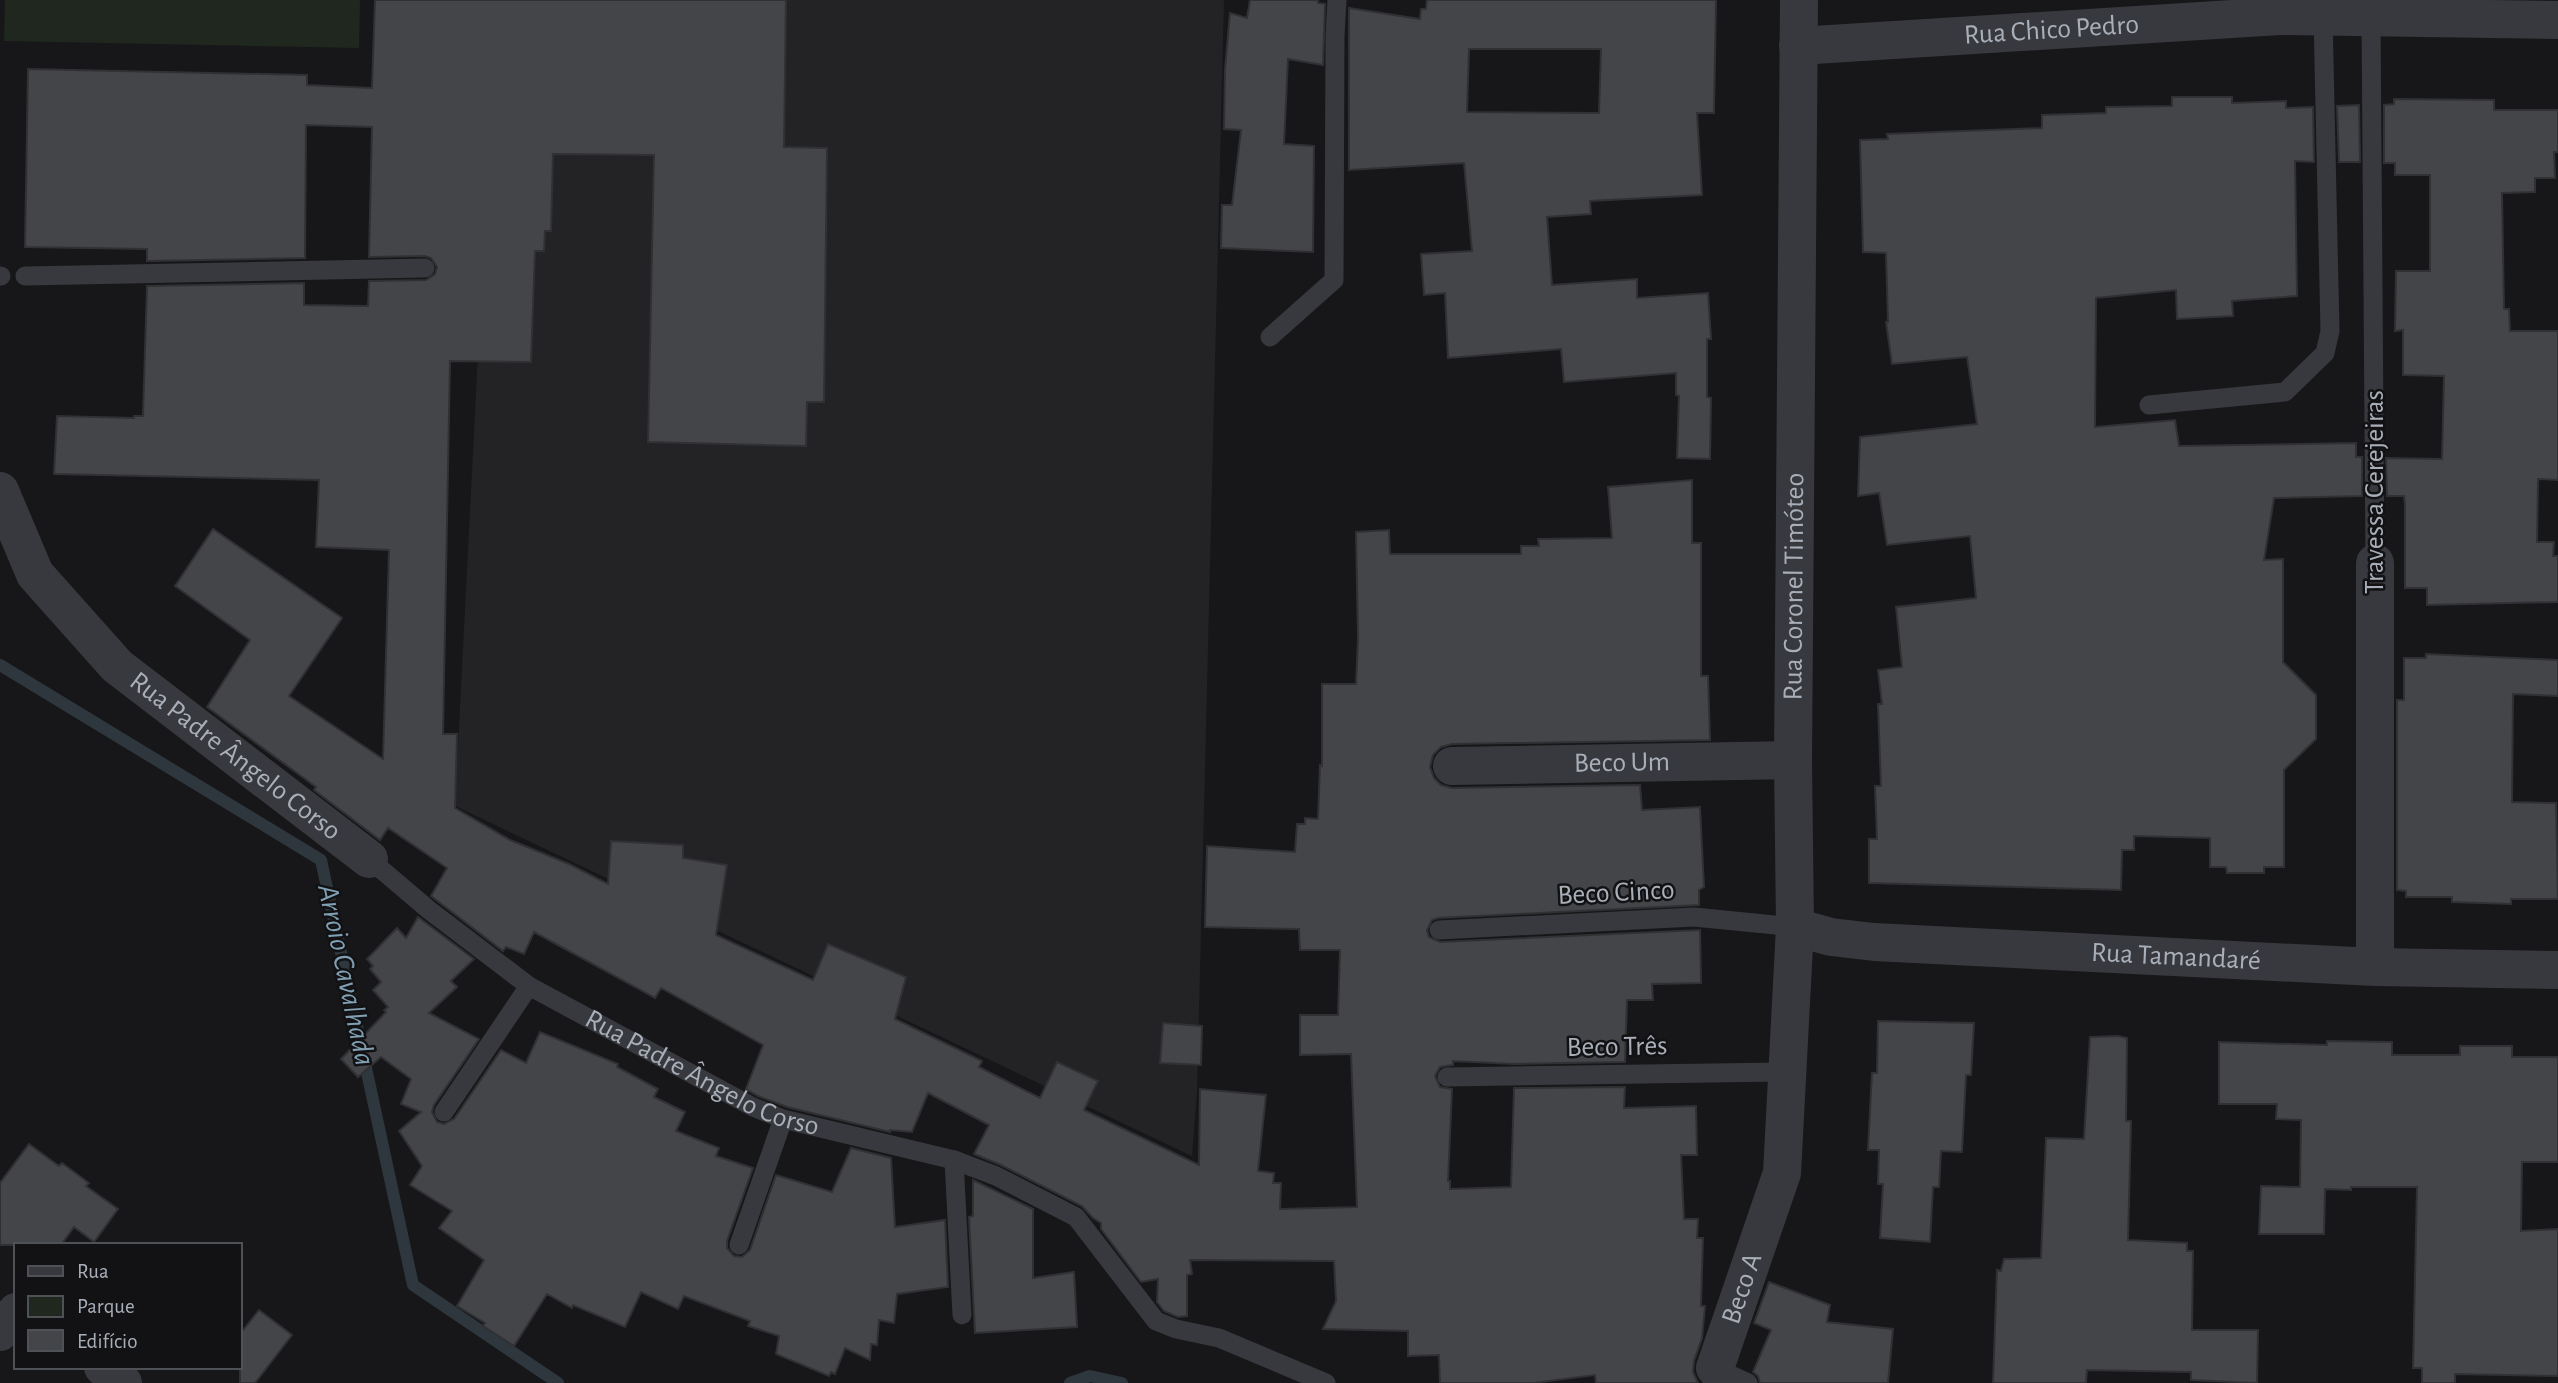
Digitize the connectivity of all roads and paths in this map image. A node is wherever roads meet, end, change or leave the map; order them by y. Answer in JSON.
{"nodes":[{"id":1,"x":1337,"y":0,"type":"edge"},
{"id":2,"x":1799,"y":0,"type":"edge"},
{"id":3,"x":2280,"y":8,"type":"edge"},
{"id":4,"x":2323,"y":16,"type":"junction"},
{"id":5,"x":2371,"y":18,"type":"junction"},
{"id":6,"x":2558,"y":20,"type":"edge"},
{"id":7,"x":1798,"y":46,"type":"junction"},
{"id":8,"x":425,"y":268,"type":"dead end"},
{"id":9,"x":24,"y":276,"type":"dead end"},
{"id":10,"x":1270,"y":337,"type":"dead end"},
{"id":11,"x":2149,"y":405,"type":"dead end"},
{"id":12,"x":0,"y":491,"type":"edge"},
{"id":13,"x":2375,"y":563,"type":"joint"},
{"id":14,"x":1793,"y":760,"type":"junction"},
{"id":15,"x":1452,"y":766,"type":"dead end"},
{"id":16,"x":369,"y":859,"type":"joint"},
{"id":17,"x":1796,"y":927,"type":"junction"},
{"id":18,"x":1439,"y":930,"type":"dead end"},
{"id":19,"x":2375,"y":967,"type":"junction"},
{"id":20,"x":2558,"y":970,"type":"edge"},
{"id":21,"x":528,"y":986,"type":"junction"},
{"id":22,"x":1787,"y":1072,"type":"junction"},
{"id":23,"x":1447,"y":1077,"type":"dead end"},
{"id":24,"x":444,"y":1112,"type":"dead end"},
{"id":25,"x":783,"y":1119,"type":"junction"},
{"id":26,"x":954,"y":1160,"type":"junction"},
{"id":27,"x":1782,"y":1173,"type":"joint"},
{"id":28,"x":739,"y":1244,"type":"dead end"},
{"id":29,"x":0,"y":1287,"type":"edge"},
{"id":30,"x":14,"y":1298,"type":"edge"},
{"id":31,"x":14,"y":1314,"type":"edge"},
{"id":32,"x":962,"y":1315,"type":"dead end"},
{"id":33,"x":0,"y":1332,"type":"edge"},
{"id":34,"x":106,"y":1369,"type":"edge"},
{"id":35,"x":1731,"y":1376,"type":"edge"},
{"id":36,"x":123,"y":1383,"type":"edge"},
{"id":37,"x":1326,"y":1383,"type":"edge"}],
"edges":[{"from":1,"to":10,"type":"lane"},
{"from":2,"to":7,"type":"street","name":"Rua Coronel Timóteo"},
{"from":3,"to":4,"type":"street","name":"Rua Chico Pedro"},
{"from":3,"to":7,"type":"street","name":"Rua Chico Pedro"},
{"from":4,"to":5,"type":"street","name":"Rua Chico Pedro"},
{"from":4,"to":11,"type":"lane"},
{"from":5,"to":6,"type":"street","name":"Rua Chico Pedro"},
{"from":5,"to":13,"type":"lane","name":"Travessa Cerejeiras"},
{"from":7,"to":14,"type":"street","name":"Rua Coronel Timóteo"},
{"from":8,"to":9,"type":"lane"},
{"from":12,"to":16,"type":"street","name":"Rua Padre Ângelo Corso"},
{"from":13,"to":19,"type":"street","name":"Travessa Cerejeiras"},
{"from":14,"to":15,"type":"street","name":"Beco Um"},
{"from":14,"to":17,"type":"street","name":"Rua Coronel Timóteo"},
{"from":16,"to":21,"type":"lane","name":"Rua Padre Ângelo Corso"},
{"from":17,"to":18,"type":"lane","name":"Beco Cinco"},
{"from":17,"to":19,"type":"street","name":"Rua Tamandaré"},
{"from":17,"to":22,"type":"street","name":"Rua Coronel Timóteo"},
{"from":19,"to":20,"type":"street","name":"Rua Tamandaré"},
{"from":21,"to":24,"type":"lane"},
{"from":21,"to":25,"type":"lane","name":"Rua Padre Ângelo Corso"},
{"from":22,"to":23,"type":"lane","name":"Beco Três"},
{"from":22,"to":27,"type":"street","name":"Rua Coronel Timóteo"},
{"from":25,"to":26,"type":"lane","name":"Rua Padre Ângelo Corso"},
{"from":25,"to":28,"type":"lane"},
{"from":26,"to":32,"type":"lane"},
{"from":26,"to":37,"type":"lane","name":"Rua Padre Ângelo Corso"},
{"from":27,"to":35,"type":"street","name":"Beco A"},
{"from":29,"to":30,"type":"street"},
{"from":31,"to":33,"type":"street"},
{"from":34,"to":36,"type":"street"}]}
